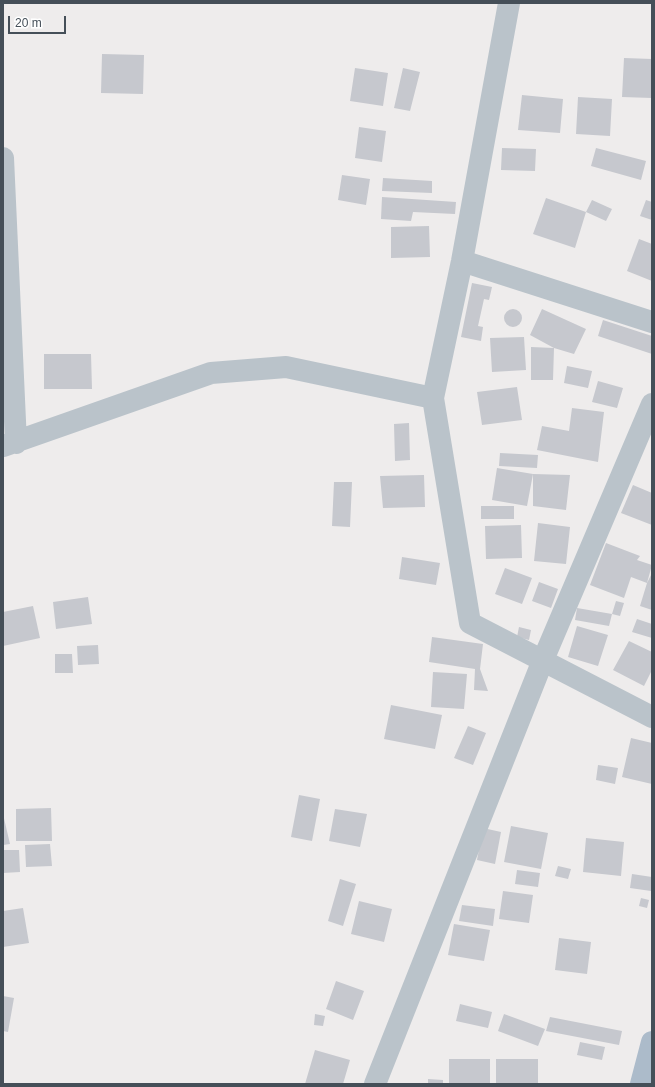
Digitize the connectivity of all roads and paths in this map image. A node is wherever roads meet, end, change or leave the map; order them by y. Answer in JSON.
{"nodes":[{"id":1,"x":509,"y":3,"type":"edge"},
{"id":2,"x":3,"y":158,"type":"edge"},
{"id":3,"x":5,"y":241,"type":"edge"},
{"id":4,"x":462,"y":261,"type":"junction"},
{"id":5,"x":652,"y":322,"type":"edge"},
{"id":6,"x":433,"y":398,"type":"junction"},
{"id":7,"x":652,"y":404,"type":"edge"},
{"id":8,"x":9,"y":444,"type":"edge"},
{"id":9,"x":543,"y":660,"type":"junction"},
{"id":10,"x":652,"y":717,"type":"edge"},
{"id":11,"x":652,"y":1042,"type":"edge"},
{"id":12,"x":645,"y":1076,"type":"edge"},
{"id":13,"x":375,"y":1084,"type":"edge"}],
"edges":[{"from":1,"to":4,"type":"street"},
{"from":2,"to":3,"type":"street"},
{"from":3,"to":8,"type":"street"},
{"from":4,"to":5,"type":"street"},
{"from":4,"to":6,"type":"street"},
{"from":6,"to":8,"type":"street"},
{"from":6,"to":9,"type":"street"},
{"from":7,"to":9,"type":"street"},
{"from":9,"to":10,"type":"street"},
{"from":9,"to":13,"type":"street"},
{"from":11,"to":12,"type":"main road"}]}
